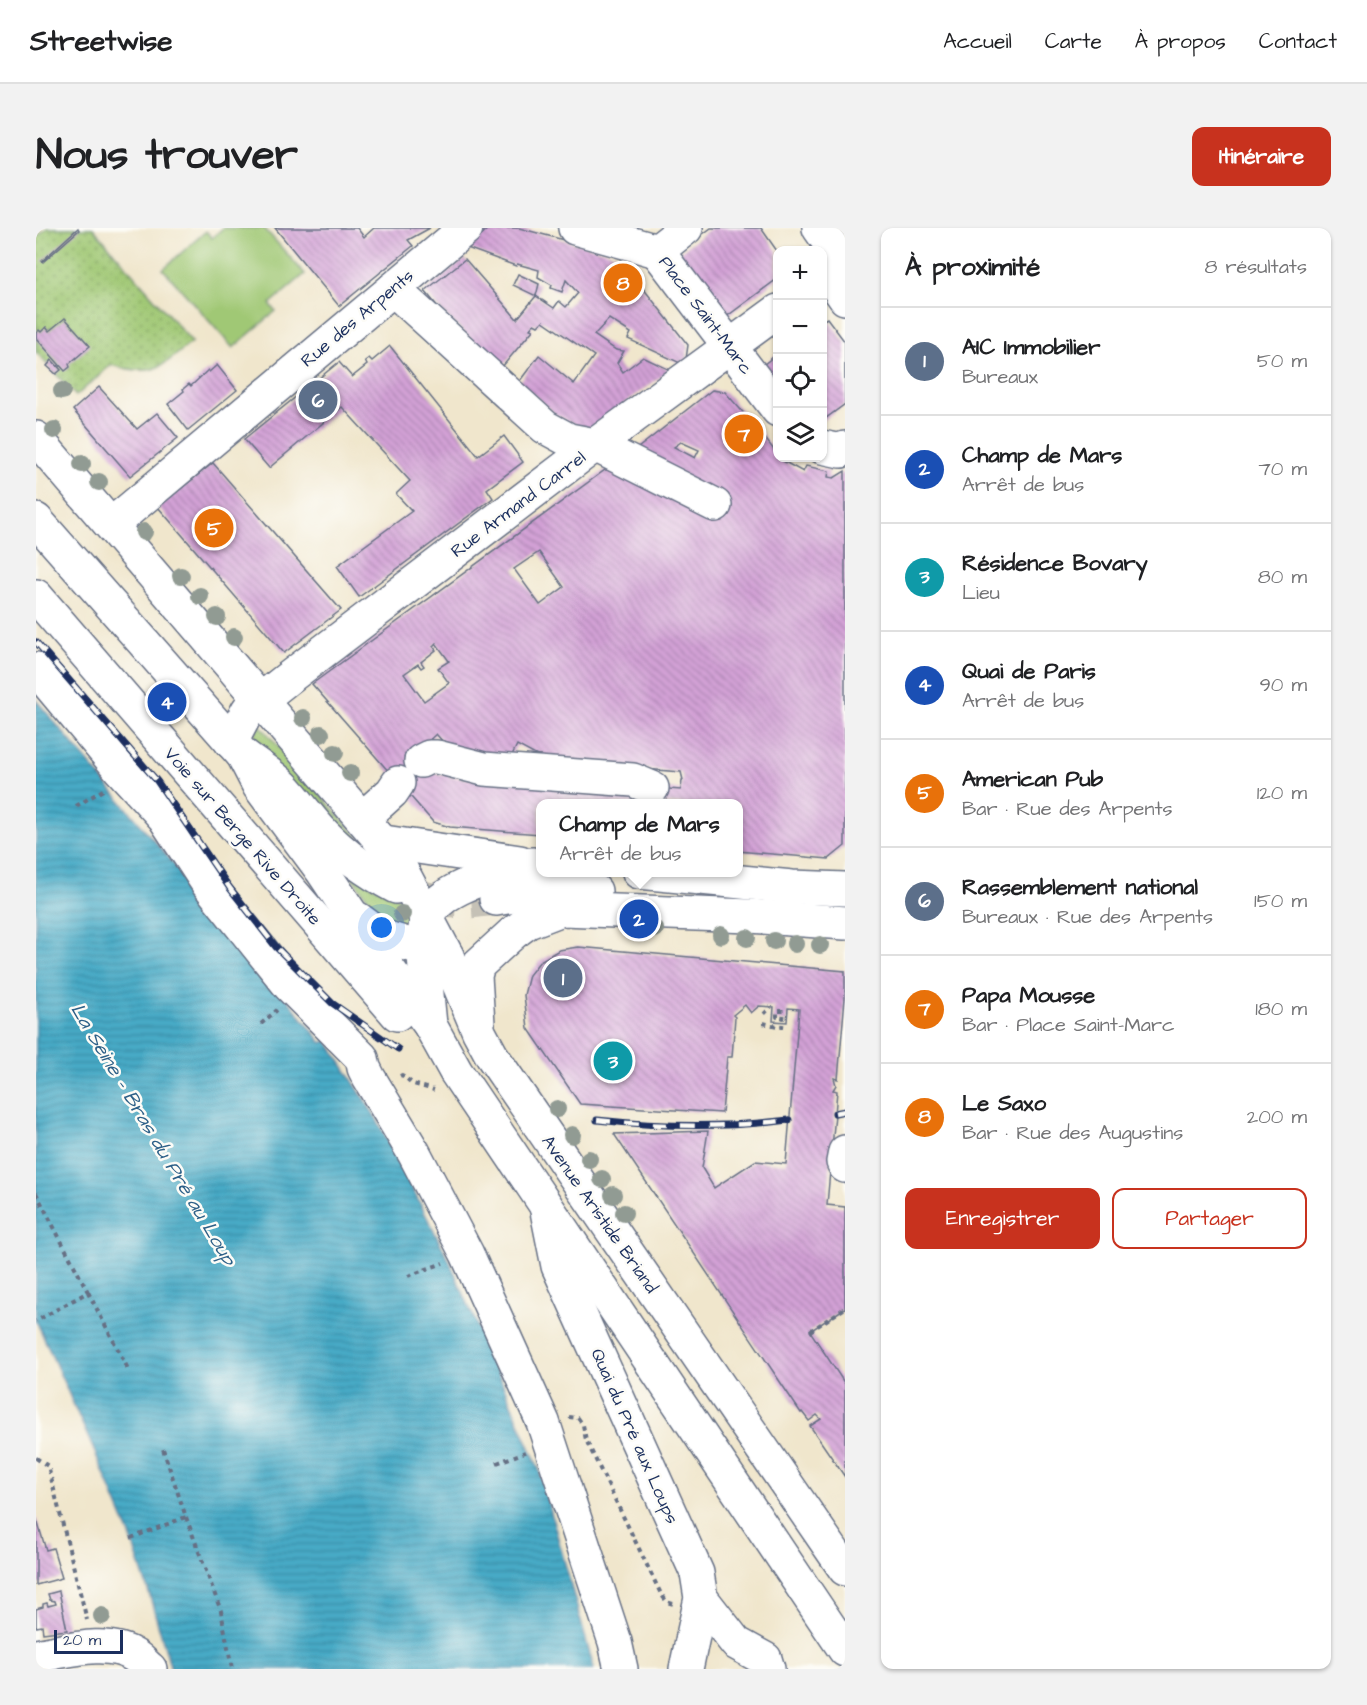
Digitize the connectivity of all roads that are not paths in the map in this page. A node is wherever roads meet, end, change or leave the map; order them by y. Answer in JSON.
{"nodes":[{"id":1,"x":466,"y":228,"type":"edge"},
{"id":2,"x":575,"y":228,"type":"edge"},
{"id":3,"x":686,"y":228,"type":"edge"},
{"id":4,"x":796,"y":228,"type":"edge"},
{"id":5,"x":819,"y":228,"type":"edge"},
{"id":6,"x":657,"y":251,"type":"junction"},
{"id":7,"x":831,"y":271,"type":"edge"},
{"id":8,"x":393,"y":290,"type":"junction"},
{"id":9,"x":773,"y":314,"type":"edge"},
{"id":10,"x":729,"y":346,"type":"junction"},
{"id":11,"x":776,"y":408,"type":"edge"},
{"id":12,"x":36,"y":438,"type":"edge"},
{"id":13,"x":595,"y":445,"type":"junction"},
{"id":14,"x":827,"y":448,"type":"edge"},
{"id":15,"x":845,"y":448,"type":"edge"},
{"id":16,"x":715,"y":505,"type":"dead end"},
{"id":17,"x":36,"y":520,"type":"edge"},
{"id":18,"x":111,"y":525,"type":"junction"},
{"id":19,"x":36,"y":596,"type":"edge"},
{"id":20,"x":36,"y":669,"type":"edge"},
{"id":21,"x":261,"y":700,"type":"junction"},
{"id":22,"x":237,"y":749,"type":"junction"},
{"id":23,"x":421,"y":761,"type":"dead end"},
{"id":24,"x":398,"y":783,"type":"dead end"},
{"id":25,"x":652,"y":788,"type":"dead end"},
{"id":26,"x":373,"y":830,"type":"junction"},
{"id":27,"x":536,"y":864,"type":"edge"},
{"id":28,"x":685,"y":877,"type":"edge"},
{"id":29,"x":396,"y":886,"type":"tunnel mouth"},
{"id":30,"x":845,"y":889,"type":"edge"},
{"id":31,"x":845,"y":894,"type":"edge"},
{"id":32,"x":496,"y":899,"type":"tunnel mouth"},
{"id":33,"x":351,"y":914,"type":"junction"},
{"id":34,"x":750,"y":916,"type":"junction"},
{"id":35,"x":845,"y":922,"type":"edge"},
{"id":36,"x":433,"y":941,"type":"junction"},
{"id":37,"x":478,"y":965,"type":"junction"},
{"id":38,"x":430,"y":1025,"type":"junction"},
{"id":39,"x":479,"y":1032,"type":"junction"},
{"id":40,"x":448,"y":1082,"type":"junction"},
{"id":41,"x":845,"y":1152,"type":"edge"},
{"id":42,"x":845,"y":1166,"type":"edge"},
{"id":43,"x":546,"y":1206,"type":"junction"},
{"id":44,"x":845,"y":1569,"type":"edge"},
{"id":45,"x":690,"y":1601,"type":"junction"},
{"id":46,"x":845,"y":1650,"type":"edge"},
{"id":47,"x":36,"y":1656,"type":"edge"},
{"id":48,"x":737,"y":1656,"type":"edge"},
{"id":49,"x":150,"y":1669,"type":"edge"},
{"id":50,"x":621,"y":1669,"type":"edge"},
{"id":51,"x":687,"y":1669,"type":"edge"},
{"id":52,"x":768,"y":1669,"type":"edge"}],
"edges":[{"from":1,"to":8,"type":"street","name":"Rue des Arpents"},
{"from":2,"to":6,"type":"street"},
{"from":3,"to":6,"type":"street","name":"Place Saint-Marc"},
{"from":4,"to":7,"type":"street"},
{"from":5,"to":7,"type":"street"},
{"from":6,"to":10,"type":"street","name":"Place Saint-Marc"},
{"from":8,"to":13,"type":"street"},
{"from":8,"to":18,"type":"street","name":"Rue des Arpents"},
{"from":9,"to":10,"type":"street","name":"Rue Armand Carrel"},
{"from":10,"to":11,"type":"street","name":"Place Saint-Marc"},
{"from":10,"to":13,"type":"street","name":"Rue Armand Carrel"},
{"from":12,"to":18,"type":"street","name":"Avenue Aristide Briand"},
{"from":13,"to":16,"type":"street"},
{"from":13,"to":21,"type":"street","name":"Rue Armand Carrel"},
{"from":14,"to":15,"type":"street"},
{"from":17,"to":22,"type":"street"},
{"from":18,"to":21,"type":"street","name":"Avenue Aristide Briand"},
{"from":19,"to":40,"type":"street","name":"Voie sur Berge Rive Droite"},
{"from":20,"to":50,"type":"street"},
{"from":21,"to":22,"type":"street","name":"Rue Armand Carrel"},
{"from":21,"to":26,"type":"street","name":"Avenue Aristide Briand"},
{"from":22,"to":29,"type":"street"},
{"from":22,"to":33,"type":"street"},
{"from":23,"to":25,"type":"street"},
{"from":24,"to":26,"type":"street"},
{"from":26,"to":27,"type":"street"},
{"from":26,"to":36,"type":"street","name":"Avenue Aristide Briand"},
{"from":27,"to":36,"type":"street"},
{"from":28,"to":30,"type":"street"},
{"from":31,"to":35,"type":"street"},
{"from":32,"to":34,"type":"street"},
{"from":33,"to":36,"type":"street"},
{"from":33,"to":38,"type":"street"},
{"from":34,"to":35,"type":"street"},
{"from":34,"to":37,"type":"street"},
{"from":36,"to":37,"type":"street"},
{"from":36,"to":38,"type":"street"},
{"from":36,"to":39,"type":"street","name":"Avenue Aristide Briand"},
{"from":37,"to":39,"type":"street"},
{"from":38,"to":40,"type":"street"},
{"from":39,"to":44,"type":"street","name":"Avenue Aristide Briand"},
{"from":40,"to":43,"type":"street"},
{"from":41,"to":42,"type":"street"},
{"from":43,"to":45,"type":"street","name":"Quai du Pré aux Loups"},
{"from":43,"to":46,"type":"street"},
{"from":45,"to":48,"type":"street"},
{"from":45,"to":51,"type":"street","name":"Quai du Pré aux Loups"},
{"from":47,"to":49,"type":"street"},
{"from":48,"to":52,"type":"street"}]}
